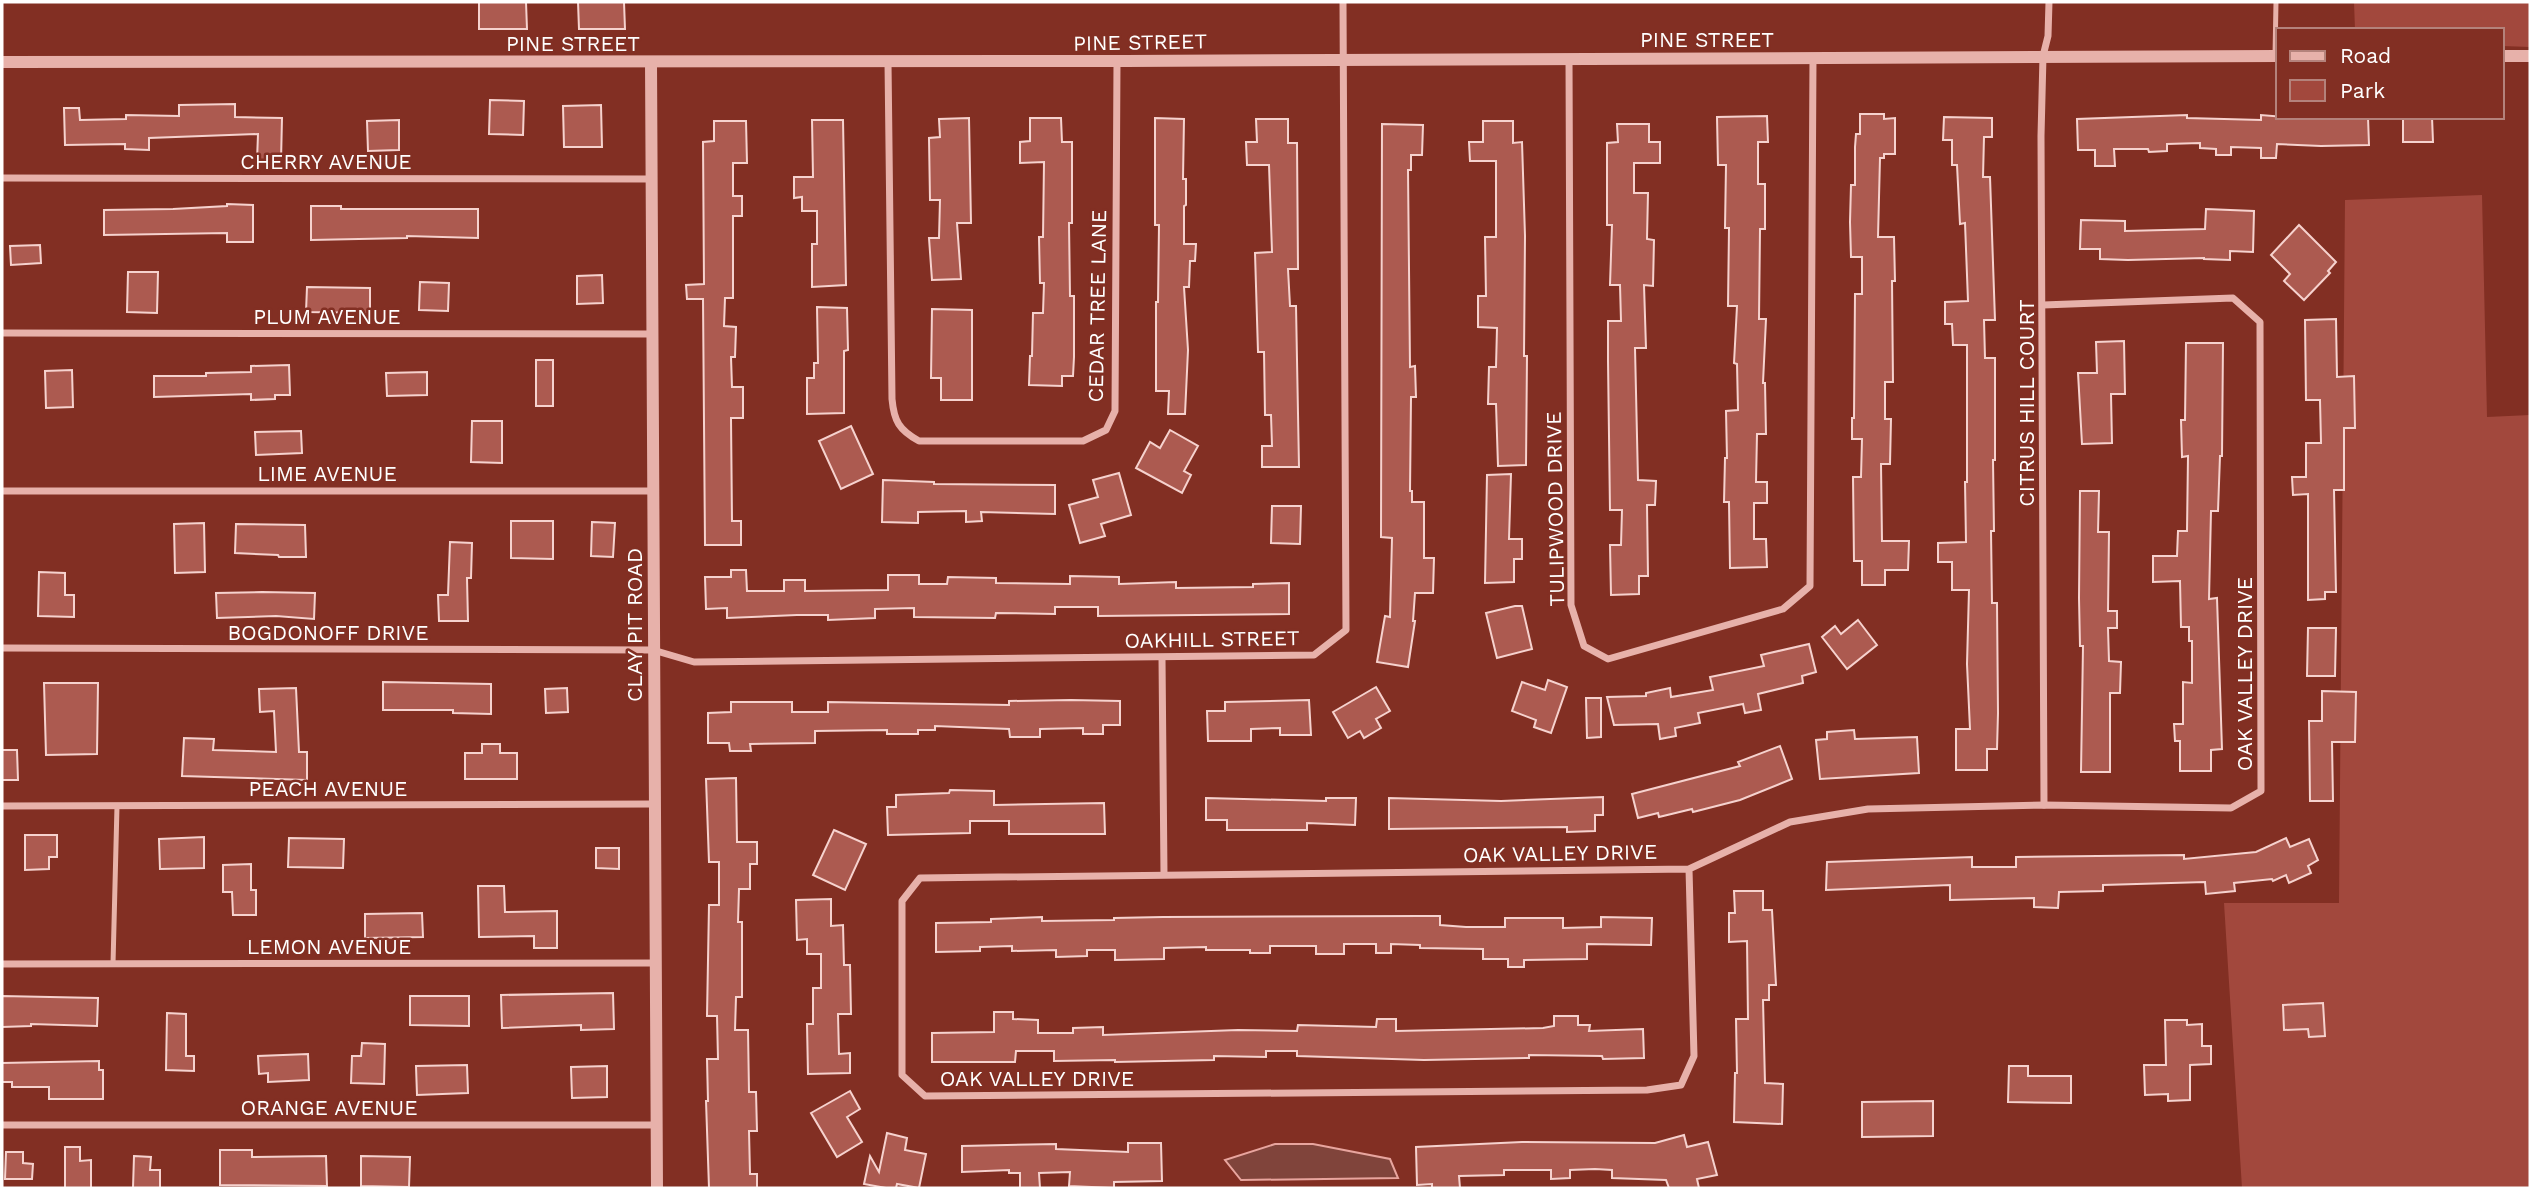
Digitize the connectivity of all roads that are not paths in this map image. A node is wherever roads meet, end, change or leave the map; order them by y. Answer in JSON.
{"nodes":[{"id":1,"x":1343,"y":2,"type":"edge"},
{"id":2,"x":2049,"y":2,"type":"edge"},
{"id":3,"x":2276,"y":2,"type":"edge"},
{"id":4,"x":2276,"y":28,"type":"edge"},
{"id":5,"x":2043,"y":56,"type":"junction"},
{"id":6,"x":2276,"y":56,"type":"edge"},
{"id":7,"x":2504,"y":56,"type":"edge"},
{"id":8,"x":2530,"y":56,"type":"edge"},
{"id":9,"x":1344,"y":58,"type":"junction"},
{"id":10,"x":1569,"y":58,"type":"junction"},
{"id":11,"x":1813,"y":58,"type":"junction"},
{"id":12,"x":2,"y":62,"type":"edge"},
{"id":13,"x":651,"y":62,"type":"junction"},
{"id":14,"x":888,"y":62,"type":"junction"},
{"id":15,"x":1116,"y":62,"type":"junction"},
{"id":16,"x":2,"y":178,"type":"edge"},
{"id":17,"x":650,"y":178,"type":"junction"},
{"id":18,"x":2043,"y":305,"type":"junction"},
{"id":19,"x":2,"y":333,"type":"edge"},
{"id":20,"x":652,"y":334,"type":"junction"},
{"id":21,"x":2,"y":491,"type":"edge"},
{"id":22,"x":652,"y":491,"type":"junction"},
{"id":23,"x":2,"y":648,"type":"edge"},
{"id":24,"x":653,"y":650,"type":"junction"},
{"id":25,"x":1162,"y":658,"type":"junction"},
{"id":26,"x":654,"y":804,"type":"junction"},
{"id":27,"x":2044,"y":805,"type":"junction"},
{"id":28,"x":117,"y":806,"type":"junction"},
{"id":29,"x":2,"y":807,"type":"edge"},
{"id":30,"x":1689,"y":869,"type":"junction"},
{"id":31,"x":1164,"y":874,"type":"junction"},
{"id":32,"x":656,"y":963,"type":"junction"},
{"id":33,"x":2,"y":964,"type":"edge"},
{"id":34,"x":113,"y":964,"type":"junction"},
{"id":35,"x":2,"y":1125,"type":"edge"},
{"id":36,"x":657,"y":1125,"type":"junction"},
{"id":37,"x":657,"y":1188,"type":"edge"}],
"edges":[{"from":1,"to":9,"type":"street","name":"OAKHILL STREET"},
{"from":2,"to":5,"type":"street","name":"CITRUS HILL COURT"},
{"from":3,"to":4,"type":"lane"},
{"from":5,"to":6,"type":"street","name":"PINE STREET"},
{"from":5,"to":11,"type":"street","name":"PINE STREET"},
{"from":5,"to":18,"type":"street","name":"CITRUS HILL COURT"},
{"from":7,"to":8,"type":"street"},
{"from":9,"to":10,"type":"street","name":"PINE STREET"},
{"from":9,"to":15,"type":"street","name":"PINE STREET"},
{"from":9,"to":25,"type":"street","name":"OAKHILL STREET"},
{"from":10,"to":11,"type":"street","name":"PINE STREET"},
{"from":10,"to":11,"type":"street","name":"TULIPWOOD DRIVE"},
{"from":12,"to":13,"type":"street","name":"PINE STREET"},
{"from":13,"to":14,"type":"street","name":"PINE STREET"},
{"from":13,"to":17,"type":"street","name":"CLAY PIT ROAD"},
{"from":14,"to":15,"type":"street","name":"PINE STREET"},
{"from":14,"to":15,"type":"street","name":"CEDAR TREE LANE"},
{"from":16,"to":17,"type":"street","name":"CHERRY AVENUE"},
{"from":17,"to":20,"type":"street","name":"CLAY PIT ROAD"},
{"from":18,"to":27,"type":"street","name":"CITRUS HILL COURT"},
{"from":18,"to":27,"type":"street","name":"OAK VALLEY DRIVE"},
{"from":19,"to":20,"type":"street","name":"PLUM AVENUE"},
{"from":20,"to":22,"type":"street","name":"CLAY PIT ROAD"},
{"from":21,"to":22,"type":"street","name":"LIME AVENUE"},
{"from":22,"to":24,"type":"street","name":"CLAY PIT ROAD"},
{"from":23,"to":24,"type":"street","name":"BOGDONOFF DRIVE"},
{"from":24,"to":25,"type":"street","name":"OAKHILL STREET"},
{"from":24,"to":26,"type":"street","name":"CLAY PIT ROAD"},
{"from":25,"to":31,"type":"street"},
{"from":26,"to":28,"type":"street","name":"PEACH AVENUE"},
{"from":26,"to":32,"type":"street","name":"CLAY PIT ROAD"},
{"from":27,"to":30,"type":"street","name":"OAK VALLEY DRIVE"},
{"from":28,"to":29,"type":"street","name":"PEACH AVENUE"},
{"from":28,"to":34,"type":"lane"},
{"from":30,"to":31,"type":"street","name":"OAK VALLEY DRIVE"},
{"from":30,"to":31,"type":"street","name":"OAK VALLEY DRIVE"},
{"from":32,"to":34,"type":"street","name":"LEMON AVENUE"},
{"from":32,"to":36,"type":"street","name":"CLAY PIT ROAD"},
{"from":33,"to":34,"type":"street","name":"LEMON AVENUE"},
{"from":35,"to":36,"type":"street","name":"ORANGE AVENUE"},
{"from":36,"to":37,"type":"street","name":"CLAY PIT ROAD"}]}
